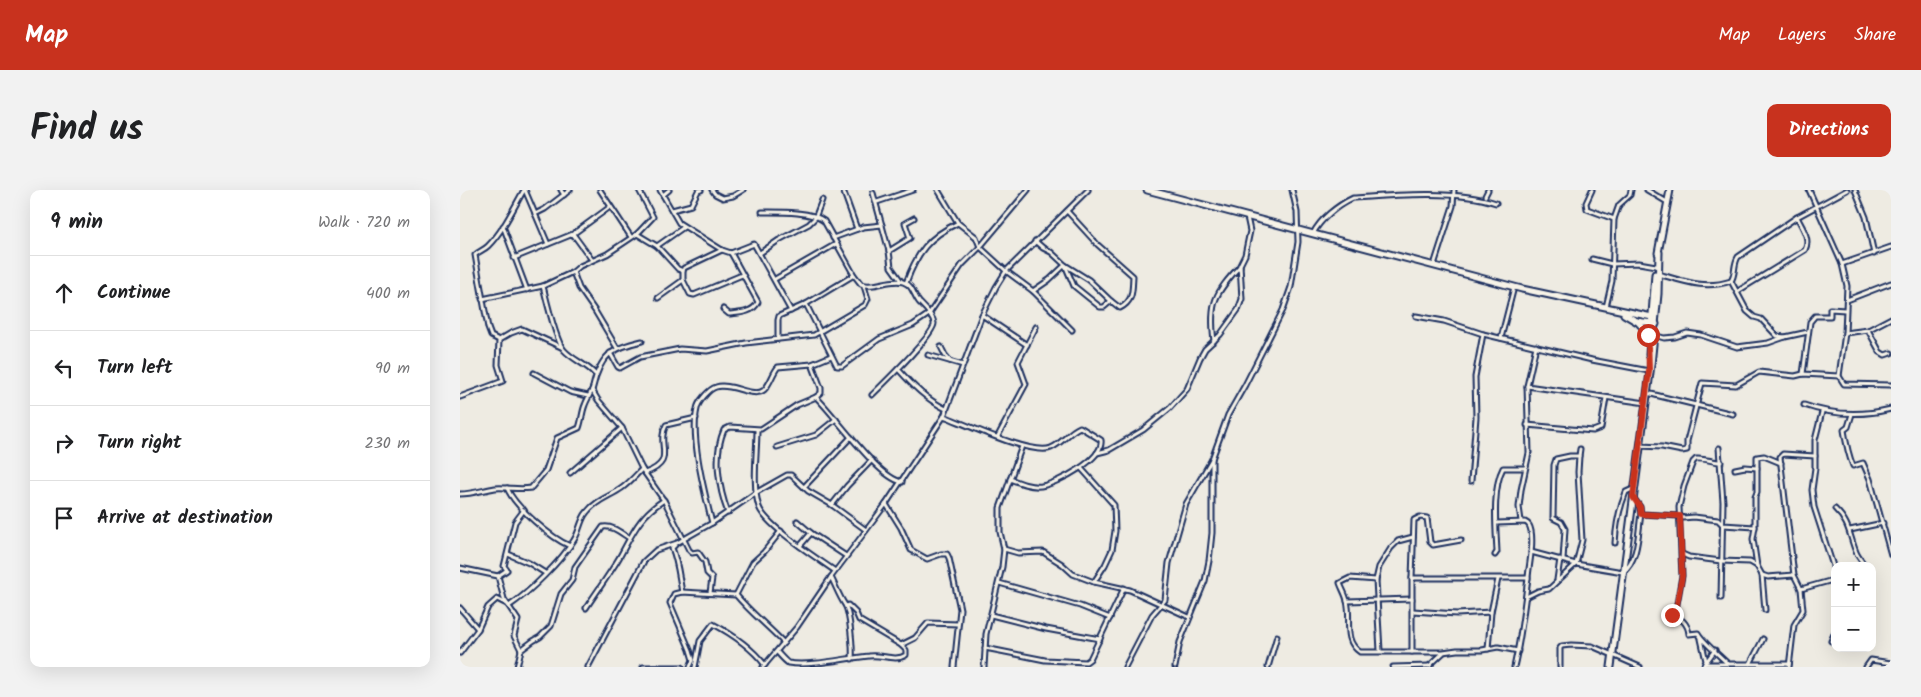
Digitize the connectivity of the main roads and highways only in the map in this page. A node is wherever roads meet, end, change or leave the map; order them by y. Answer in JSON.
{"nodes":[{"id":1,"x":1148,"y":190,"type":"edge"},
{"id":2,"x":1670,"y":190,"type":"edge"},
{"id":3,"x":1659,"y":252,"type":"junction"},
{"id":4,"x":1654,"y":299,"type":"junction"},
{"id":5,"x":1620,"y":311,"type":"junction"},
{"id":6,"x":1643,"y":315,"type":"junction"},
{"id":7,"x":1654,"y":320,"type":"junction"},
{"id":8,"x":1636,"y":321,"type":"junction"},
{"id":9,"x":1650,"y":341,"type":"junction"},
{"id":10,"x":1649,"y":371,"type":"junction"},
{"id":11,"x":1611,"y":667,"type":"edge"}],
"edges":[{"from":1,"to":5,"type":"main road"},
{"from":2,"to":3,"type":"main road"},
{"from":3,"to":4,"type":"main road"},
{"from":3,"to":7,"type":"main road"},
{"from":4,"to":6,"type":"main road"},
{"from":4,"to":7,"type":"main road"},
{"from":5,"to":6,"type":"main road"},
{"from":5,"to":8,"type":"main road"},
{"from":6,"to":7,"type":"main road"},
{"from":7,"to":8,"type":"main road"},
{"from":7,"to":9,"type":"main road"},
{"from":7,"to":10,"type":"main road"},
{"from":8,"to":9,"type":"main road"},
{"from":9,"to":10,"type":"main road"},
{"from":10,"to":11,"type":"main road"}]}
